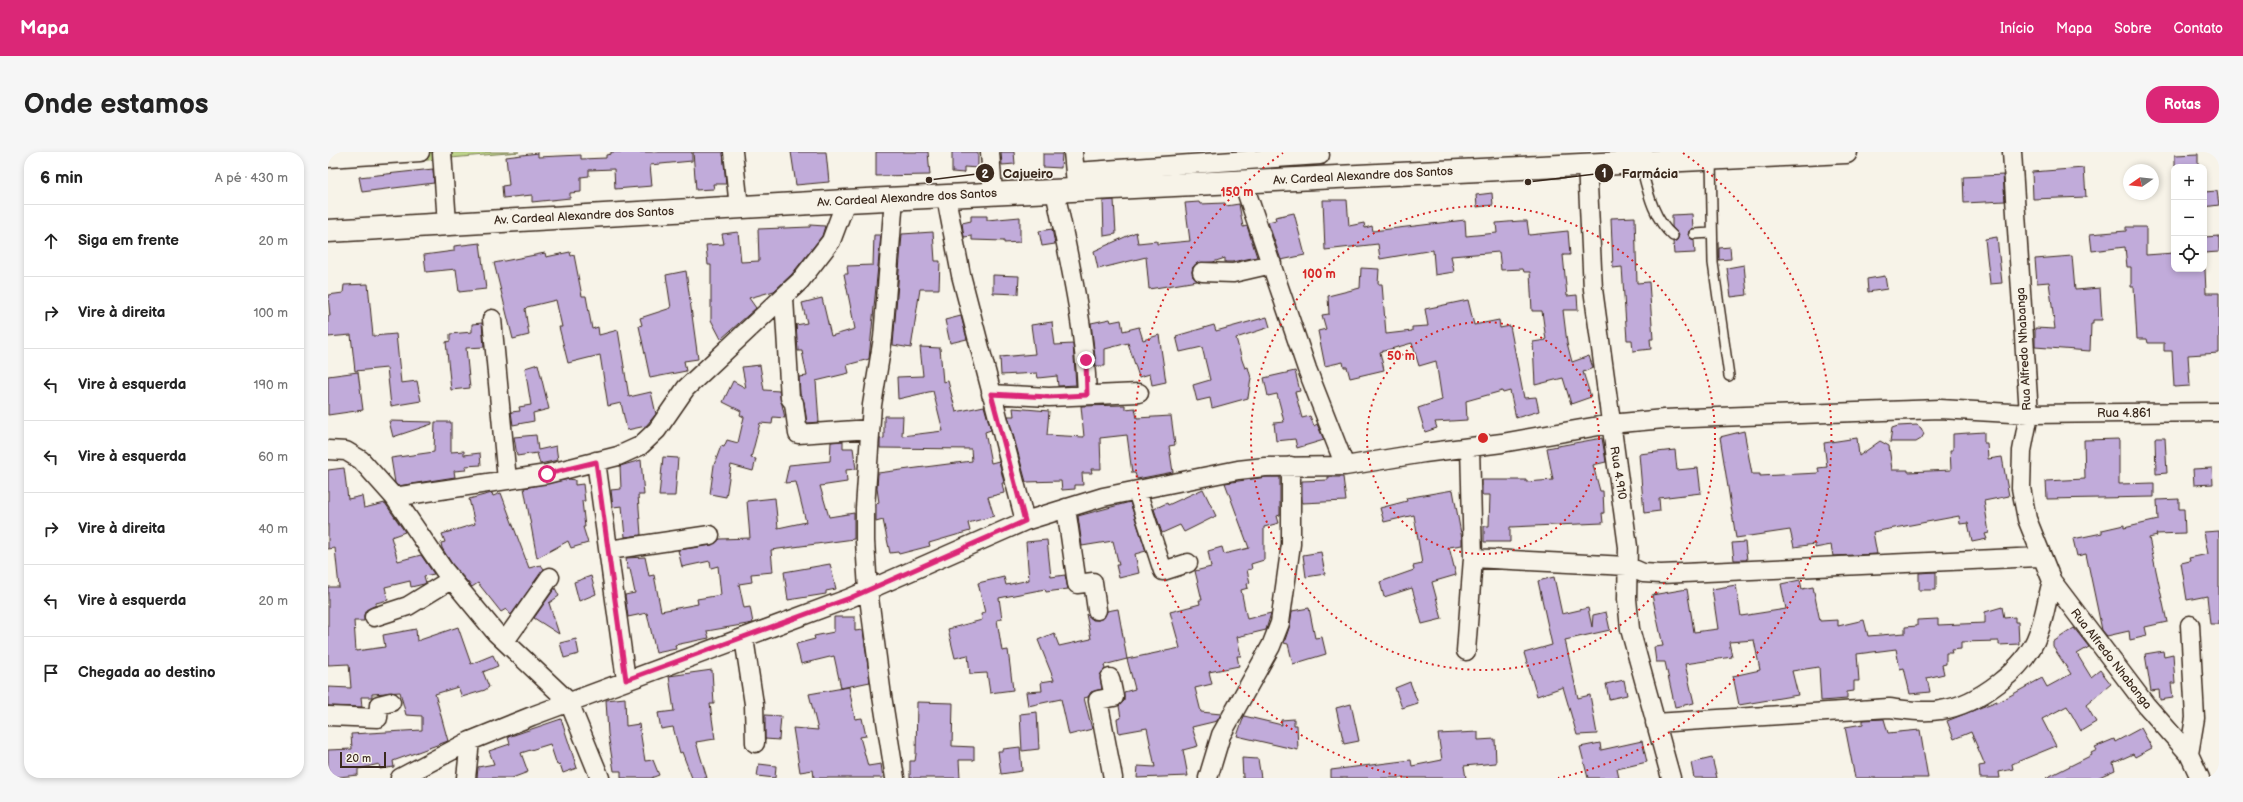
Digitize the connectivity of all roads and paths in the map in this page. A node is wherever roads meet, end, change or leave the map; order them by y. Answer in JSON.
{"nodes":[{"id":1,"x":420,"y":152,"type":"edge"},
{"id":2,"x":442,"y":152,"type":"edge"},
{"id":3,"x":733,"y":152,"type":"edge"},
{"id":4,"x":990,"y":152,"type":"edge"},
{"id":5,"x":1073,"y":152,"type":"edge"},
{"id":6,"x":1846,"y":152,"type":"edge"},
{"id":7,"x":2012,"y":152,"type":"edge"},
{"id":8,"x":1320,"y":154,"type":"edge"},
{"id":9,"x":328,"y":158,"type":"edge"},
{"id":10,"x":1209,"y":158,"type":"edge"},
{"id":11,"x":1646,"y":159,"type":"edge"},
{"id":12,"x":1711,"y":159,"type":"junction"},
{"id":13,"x":1587,"y":164,"type":"junction"},
{"id":14,"x":1317,"y":178,"type":"junction"},
{"id":15,"x":1076,"y":181,"type":"junction"},
{"id":16,"x":1243,"y":182,"type":"junction"},
{"id":17,"x":1219,"y":183,"type":"junction"},
{"id":18,"x":1055,"y":191,"type":"junction"},
{"id":19,"x":993,"y":194,"type":"junction"},
{"id":20,"x":946,"y":197,"type":"junction"},
{"id":21,"x":894,"y":198,"type":"junction"},
{"id":22,"x":846,"y":201,"type":"junction"},
{"id":23,"x":739,"y":207,"type":"junction"},
{"id":24,"x":447,"y":223,"type":"junction"},
{"id":25,"x":328,"y":231,"type":"edge"},
{"id":26,"x":1712,"y":233,"type":"junction"},
{"id":27,"x":1694,"y":234,"type":"dead end"},
{"id":28,"x":1673,"y":236,"type":"dead end"},
{"id":29,"x":1272,"y":264,"type":"junction"},
{"id":30,"x":1202,"y":272,"type":"dead end"},
{"id":31,"x":784,"y":298,"type":"junction"},
{"id":32,"x":492,"y":319,"type":"dead end"},
{"id":33,"x":1729,"y":376,"type":"dead end"},
{"id":34,"x":1139,"y":393,"type":"dead end"},
{"id":35,"x":991,"y":394,"type":"junction"},
{"id":36,"x":1087,"y":395,"type":"junction"},
{"id":37,"x":2219,"y":412,"type":"edge"},
{"id":38,"x":2029,"y":414,"type":"junction"},
{"id":39,"x":1610,"y":424,"type":"junction"},
{"id":40,"x":870,"y":429,"type":"junction"},
{"id":41,"x":1470,"y":448,"type":"junction"},
{"id":42,"x":328,"y":450,"type":"edge"},
{"id":43,"x":596,"y":462,"type":"junction"},
{"id":44,"x":1291,"y":466,"type":"junction"},
{"id":45,"x":1345,"y":466,"type":"junction"},
{"id":46,"x":507,"y":480,"type":"junction"},
{"id":47,"x":1137,"y":491,"type":"junction"},
{"id":48,"x":394,"y":497,"type":"junction"},
{"id":49,"x":1066,"y":508,"type":"junction"},
{"id":50,"x":1025,"y":521,"type":"junction"},
{"id":51,"x":710,"y":535,"type":"dead end"},
{"id":52,"x":609,"y":550,"type":"junction"},
{"id":53,"x":2040,"y":557,"type":"junction"},
{"id":54,"x":1473,"y":558,"type":"junction"},
{"id":55,"x":1188,"y":563,"type":"dead end"},
{"id":56,"x":1627,"y":566,"type":"junction"},
{"id":57,"x":550,"y":577,"type":"dead end"},
{"id":58,"x":452,"y":580,"type":"junction"},
{"id":59,"x":2052,"y":581,"type":"junction"},
{"id":60,"x":868,"y":590,"type":"junction"},
{"id":61,"x":1097,"y":610,"type":"dead end"},
{"id":62,"x":374,"y":617,"type":"dead end"},
{"id":63,"x":2190,"y":625,"type":"dead end"},
{"id":64,"x":744,"y":638,"type":"junction"},
{"id":65,"x":505,"y":641,"type":"junction"},
{"id":66,"x":1466,"y":651,"type":"dead end"},
{"id":67,"x":1110,"y":678,"type":"dead end"},
{"id":68,"x":626,"y":680,"type":"junction"},
{"id":69,"x":391,"y":702,"type":"dead end"},
{"id":70,"x":569,"y":702,"type":"junction"},
{"id":71,"x":328,"y":716,"type":"edge"},
{"id":72,"x":1655,"y":722,"type":"junction"},
{"id":73,"x":470,"y":742,"type":"junction"},
{"id":74,"x":755,"y":743,"type":"dead end"},
{"id":75,"x":2189,"y":754,"type":"junction"},
{"id":76,"x":400,"y":778,"type":"edge"},
{"id":77,"x":466,"y":778,"type":"edge"},
{"id":78,"x":600,"y":778,"type":"edge"},
{"id":79,"x":895,"y":778,"type":"edge"},
{"id":80,"x":1113,"y":778,"type":"edge"},
{"id":81,"x":1208,"y":778,"type":"edge"},
{"id":82,"x":1671,"y":778,"type":"edge"},
{"id":83,"x":2200,"y":778,"type":"edge"}],
"edges":[{"from":1,"to":9,"type":"street"},
{"from":2,"to":24,"type":"street"},
{"from":3,"to":23,"type":"street"},
{"from":4,"to":19,"type":"street"},
{"from":5,"to":15,"type":"street"},
{"from":6,"to":12,"type":"street","name":"Av. Cardeal Alexandre dos Santos"},
{"from":7,"to":38,"type":"street","name":"Rua Alfredo Nhabanga"},
{"from":8,"to":10,"type":"street"},
{"from":8,"to":14,"type":"street"},
{"from":10,"to":15,"type":"street"},
{"from":10,"to":17,"type":"street"},
{"from":11,"to":12,"type":"street","name":"Av. Cardeal Alexandre dos Santos"},
{"from":11,"to":13,"type":"street","name":"Av. Cardeal Alexandre dos Santos"},
{"from":11,"to":28,"type":"lane"},
{"from":12,"to":26,"type":"lane"},
{"from":13,"to":14,"type":"street","name":"Av. Cardeal Alexandre dos Santos"},
{"from":13,"to":39,"type":"street","name":"Rua 4.910"},
{"from":14,"to":16,"type":"street","name":"Av. Cardeal Alexandre dos Santos"},
{"from":15,"to":17,"type":"street","name":"Av. Cardeal Alexandre dos Santos"},
{"from":15,"to":18,"type":"street","name":"Av. Cardeal Alexandre dos Santos"},
{"from":16,"to":17,"type":"street","name":"Av. Cardeal Alexandre dos Santos"},
{"from":16,"to":29,"type":"street"},
{"from":18,"to":19,"type":"street","name":"Av. Cardeal Alexandre dos Santos"},
{"from":18,"to":36,"type":"street"},
{"from":19,"to":20,"type":"street","name":"Av. Cardeal Alexandre dos Santos"},
{"from":20,"to":21,"type":"street","name":"Av. Cardeal Alexandre dos Santos"},
{"from":20,"to":35,"type":"street"},
{"from":21,"to":22,"type":"street","name":"Av. Cardeal Alexandre dos Santos"},
{"from":21,"to":40,"type":"street"},
{"from":22,"to":23,"type":"street","name":"Av. Cardeal Alexandre dos Santos"},
{"from":22,"to":31,"type":"street"},
{"from":23,"to":24,"type":"street","name":"Av. Cardeal Alexandre dos Santos"},
{"from":24,"to":25,"type":"street","name":"Av. Cardeal Alexandre dos Santos"},
{"from":26,"to":27,"type":"lane"},
{"from":26,"to":33,"type":"lane"},
{"from":29,"to":30,"type":"street"},
{"from":29,"to":45,"type":"street"},
{"from":31,"to":40,"type":"street"},
{"from":31,"to":43,"type":"street"},
{"from":32,"to":46,"type":"street"},
{"from":34,"to":36,"type":"street"},
{"from":35,"to":36,"type":"street"},
{"from":35,"to":50,"type":"street"},
{"from":37,"to":38,"type":"street","name":"Rua 4.861"},
{"from":38,"to":39,"type":"street","name":"Rua 4.861"},
{"from":38,"to":53,"type":"street","name":"Rua Alfredo Nhabanga"},
{"from":39,"to":41,"type":"street","name":"Rua 4.861"},
{"from":39,"to":56,"type":"street","name":"Rua 4.910"},
{"from":40,"to":60,"type":"street"},
{"from":41,"to":45,"type":"street","name":"Rua 4.861"},
{"from":41,"to":54,"type":"street"},
{"from":42,"to":48,"type":"street"},
{"from":43,"to":46,"type":"street"},
{"from":43,"to":52,"type":"street"},
{"from":44,"to":45,"type":"street","name":"Rua 4.861"},
{"from":44,"to":47,"type":"street","name":"Rua 4.861"},
{"from":44,"to":81,"type":"street"},
{"from":46,"to":48,"type":"street"},
{"from":47,"to":49,"type":"street","name":"Rua 4.861"},
{"from":47,"to":55,"type":"street"},
{"from":48,"to":58,"type":"street"},
{"from":49,"to":50,"type":"street","name":"Rua 4.861"},
{"from":49,"to":61,"type":"street"},
{"from":50,"to":60,"type":"street","name":"Rua 4.861"},
{"from":51,"to":52,"type":"street"},
{"from":52,"to":68,"type":"street"},
{"from":53,"to":56,"type":"street"},
{"from":53,"to":59,"type":"street","name":"Rua Alfredo Nhabanga"},
{"from":54,"to":56,"type":"street"},
{"from":54,"to":66,"type":"street"},
{"from":56,"to":72,"type":"street","name":"Rua 4.910"},
{"from":57,"to":65,"type":"street"},
{"from":58,"to":62,"type":"street"},
{"from":58,"to":65,"type":"street"},
{"from":59,"to":72,"type":"street"},
{"from":59,"to":75,"type":"street","name":"Rua Alfredo Nhabanga"},
{"from":60,"to":64,"type":"street","name":"Rua 4.861"},
{"from":60,"to":79,"type":"street"},
{"from":63,"to":75,"type":"street"},
{"from":64,"to":68,"type":"street","name":"Rua 4.861"},
{"from":64,"to":74,"type":"street"},
{"from":65,"to":70,"type":"street"},
{"from":67,"to":80,"type":"street"},
{"from":68,"to":70,"type":"street","name":"Rua 4.861"},
{"from":69,"to":71,"type":"street"},
{"from":70,"to":73,"type":"street","name":"Rua 4.861"},
{"from":70,"to":78,"type":"street"},
{"from":72,"to":82,"type":"street","name":"Rua 4.910"},
{"from":73,"to":76,"type":"street","name":"Rua 4.861"},
{"from":73,"to":77,"type":"street"},
{"from":75,"to":83,"type":"street","name":"Rua Alfredo Nhabanga"}]}
